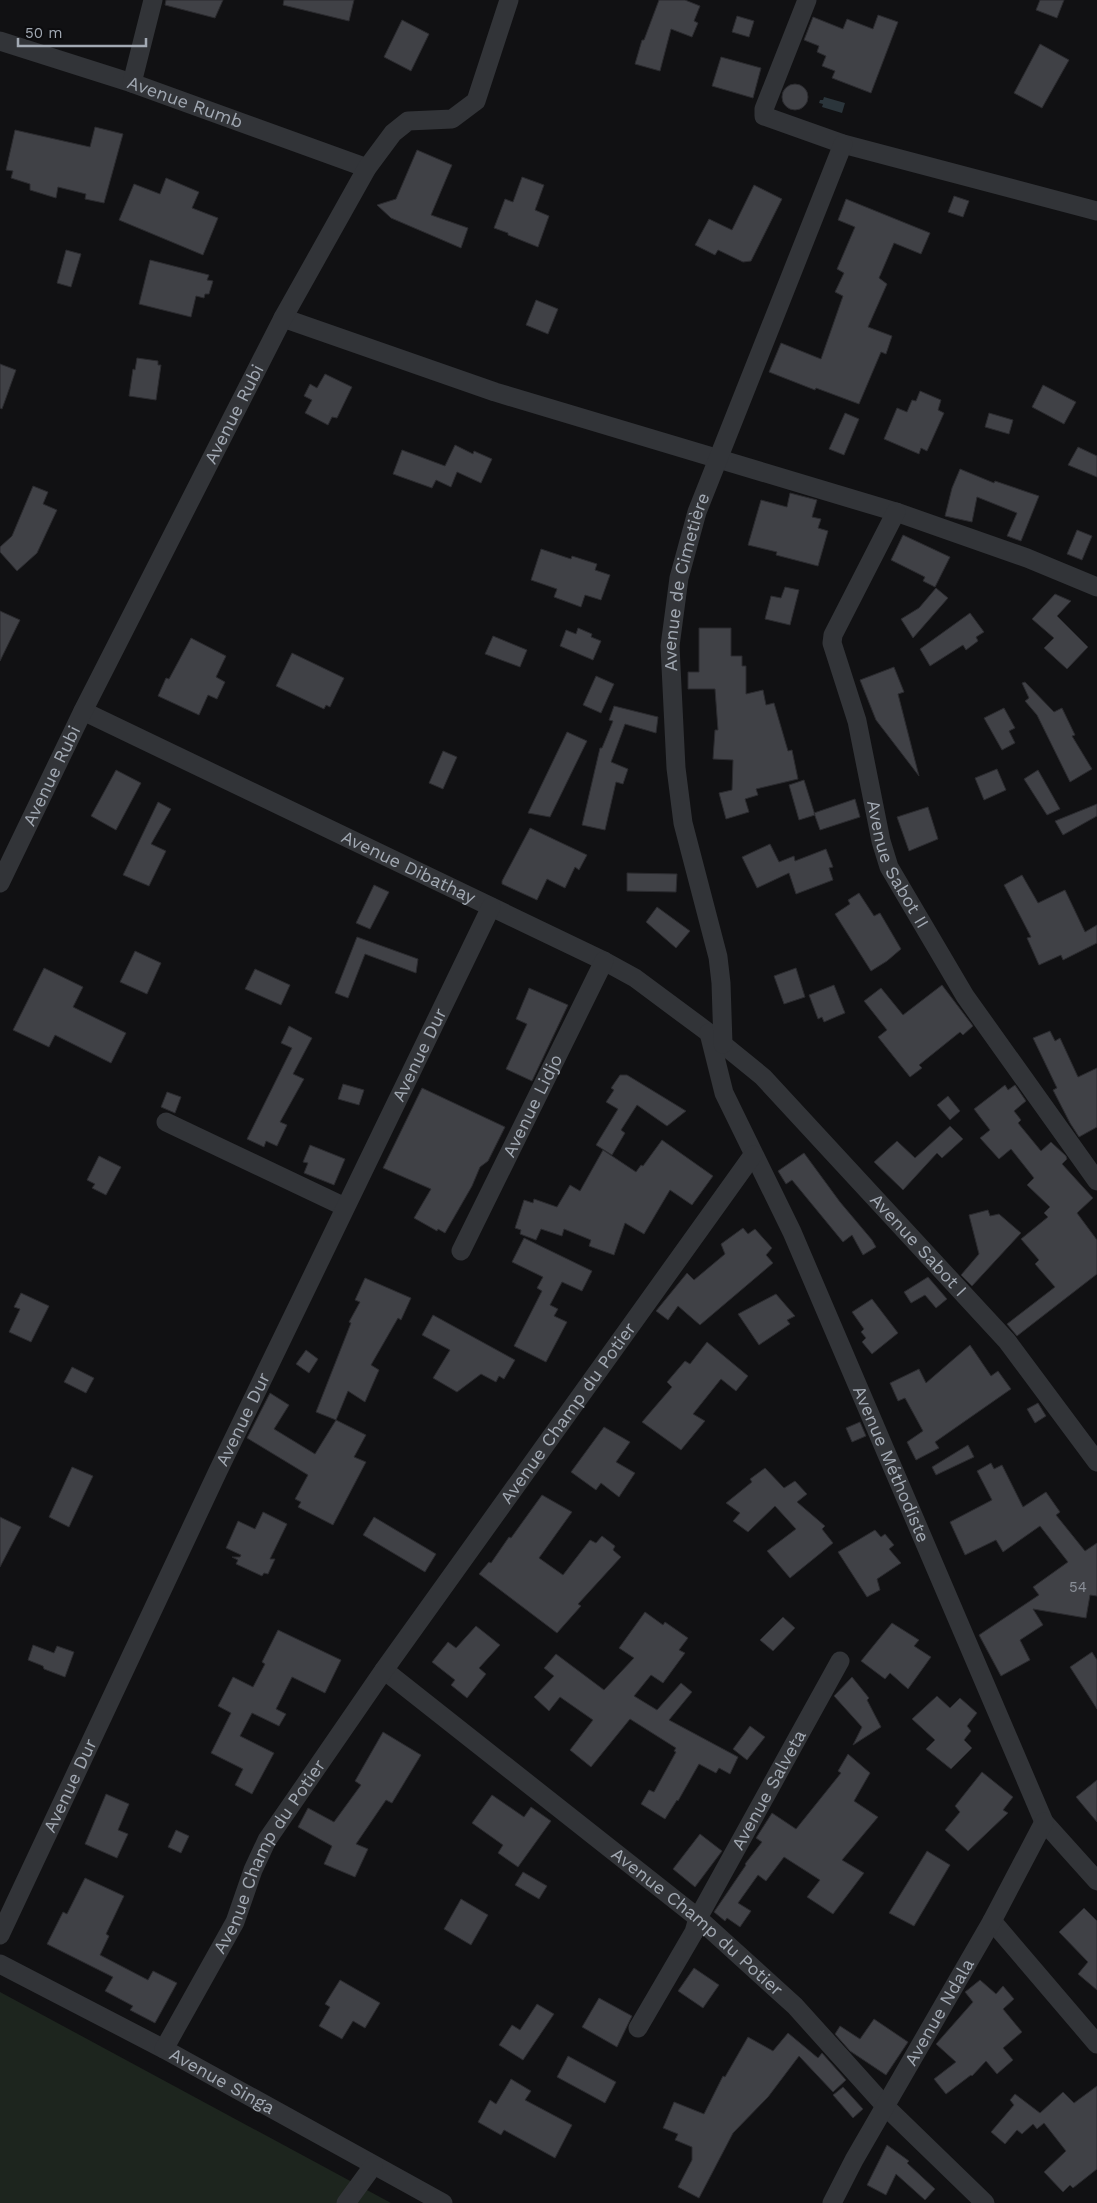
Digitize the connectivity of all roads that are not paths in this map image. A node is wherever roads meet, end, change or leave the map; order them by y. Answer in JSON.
{"nodes":[{"id":1,"x":153,"y":0,"type":"edge"},
{"id":2,"x":509,"y":0,"type":"edge"},
{"id":3,"x":807,"y":0,"type":"edge"},
{"id":4,"x":0,"y":41,"type":"edge"},
{"id":5,"x":132,"y":83,"type":"junction"},
{"id":6,"x":843,"y":144,"type":"junction"},
{"id":7,"x":367,"y":168,"type":"junction"},
{"id":8,"x":1097,"y":211,"type":"edge"},
{"id":9,"x":283,"y":318,"type":"junction"},
{"id":10,"x":719,"y":460,"type":"junction"},
{"id":11,"x":896,"y":512,"type":"junction"},
{"id":12,"x":1097,"y":587,"type":"edge"},
{"id":13,"x":84,"y":711,"type":"junction"},
{"id":14,"x":0,"y":883,"type":"edge"},
{"id":15,"x":491,"y":907,"type":"junction"},
{"id":16,"x":604,"y":961,"type":"junction"},
{"id":17,"x":716,"y":1038,"type":"junction"},
{"id":18,"x":166,"y":1122,"type":"dead end"},
{"id":19,"x":753,"y":1155,"type":"junction"},
{"id":20,"x":1097,"y":1181,"type":"edge"},
{"id":21,"x":345,"y":1207,"type":"junction"},
{"id":22,"x":461,"y":1251,"type":"dead end"},
{"id":23,"x":1096,"y":1458,"type":"edge"},
{"id":24,"x":840,"y":1661,"type":"dead end"},
{"id":25,"x":384,"y":1670,"type":"junction"},
{"id":26,"x":1044,"y":1822,"type":"junction"},
{"id":27,"x":1097,"y":1880,"type":"edge"},
{"id":28,"x":698,"y":1918,"type":"junction"},
{"id":29,"x":992,"y":1921,"type":"junction"},
{"id":30,"x":0,"y":1935,"type":"edge"},
{"id":31,"x":0,"y":1964,"type":"edge"},
{"id":32,"x":638,"y":2028,"type":"dead end"},
{"id":33,"x":1097,"y":2044,"type":"edge"},
{"id":34,"x":164,"y":2049,"type":"junction"},
{"id":35,"x":886,"y":2107,"type":"junction"},
{"id":36,"x":373,"y":2166,"type":"junction"},
{"id":37,"x":346,"y":2203,"type":"edge"},
{"id":38,"x":443,"y":2203,"type":"edge"},
{"id":39,"x":832,"y":2203,"type":"edge"},
{"id":40,"x":984,"y":2203,"type":"edge"}],
"edges":[{"from":1,"to":5,"type":"street"},
{"from":2,"to":7,"type":"street","name":"Avenue Rubi"},
{"from":3,"to":6,"type":"street"},
{"from":4,"to":5,"type":"street","name":"Avenue Rumb"},
{"from":5,"to":7,"type":"street","name":"Avenue Rumb"},
{"from":6,"to":8,"type":"street"},
{"from":6,"to":10,"type":"street","name":"Avenue de Cimetière"},
{"from":7,"to":9,"type":"street","name":"Avenue Rubi"},
{"from":9,"to":10,"type":"street"},
{"from":9,"to":13,"type":"street","name":"Avenue Rubi"},
{"from":10,"to":11,"type":"street"},
{"from":10,"to":17,"type":"street","name":"Avenue de Cimetière"},
{"from":11,"to":12,"type":"street"},
{"from":11,"to":20,"type":"street","name":"Avenue Sabot II"},
{"from":13,"to":14,"type":"street","name":"Avenue Rubi"},
{"from":13,"to":15,"type":"street","name":"Avenue Dibathay"},
{"from":15,"to":16,"type":"street","name":"Avenue Dibathay"},
{"from":15,"to":21,"type":"street","name":"Avenue Dur"},
{"from":16,"to":17,"type":"street","name":"Avenue Dibathay"},
{"from":16,"to":22,"type":"street","name":"Avenue Lidjo"},
{"from":17,"to":19,"type":"street","name":"Avenue Méthodiste"},
{"from":17,"to":23,"type":"street","name":"Avenue Sabot I"},
{"from":18,"to":21,"type":"street"},
{"from":19,"to":25,"type":"street","name":"Avenue Champ du Potier"},
{"from":19,"to":26,"type":"street","name":"Avenue Méthodiste"},
{"from":21,"to":30,"type":"street","name":"Avenue Dur"},
{"from":24,"to":28,"type":"street","name":"Avenue Salveta"},
{"from":25,"to":28,"type":"street","name":"Avenue Champ du Potier"},
{"from":25,"to":34,"type":"street","name":"Avenue Champ du Potier"},
{"from":26,"to":27,"type":"street","name":"Avenue Méthodiste"},
{"from":26,"to":29,"type":"street","name":"Avenue Ndala"},
{"from":28,"to":32,"type":"street","name":"Avenue Salveta"},
{"from":28,"to":35,"type":"street","name":"Avenue Champ du Potier"},
{"from":29,"to":33,"type":"street"},
{"from":29,"to":35,"type":"street","name":"Avenue Ndala"},
{"from":31,"to":34,"type":"street","name":"Avenue Singa"},
{"from":34,"to":36,"type":"street","name":"Avenue Singa"},
{"from":35,"to":39,"type":"street","name":"Avenue Ndala"},
{"from":35,"to":40,"type":"street","name":"Avenue Champ du Potier"},
{"from":36,"to":37,"type":"street"},
{"from":36,"to":38,"type":"street","name":"Avenue Singa"}]}
